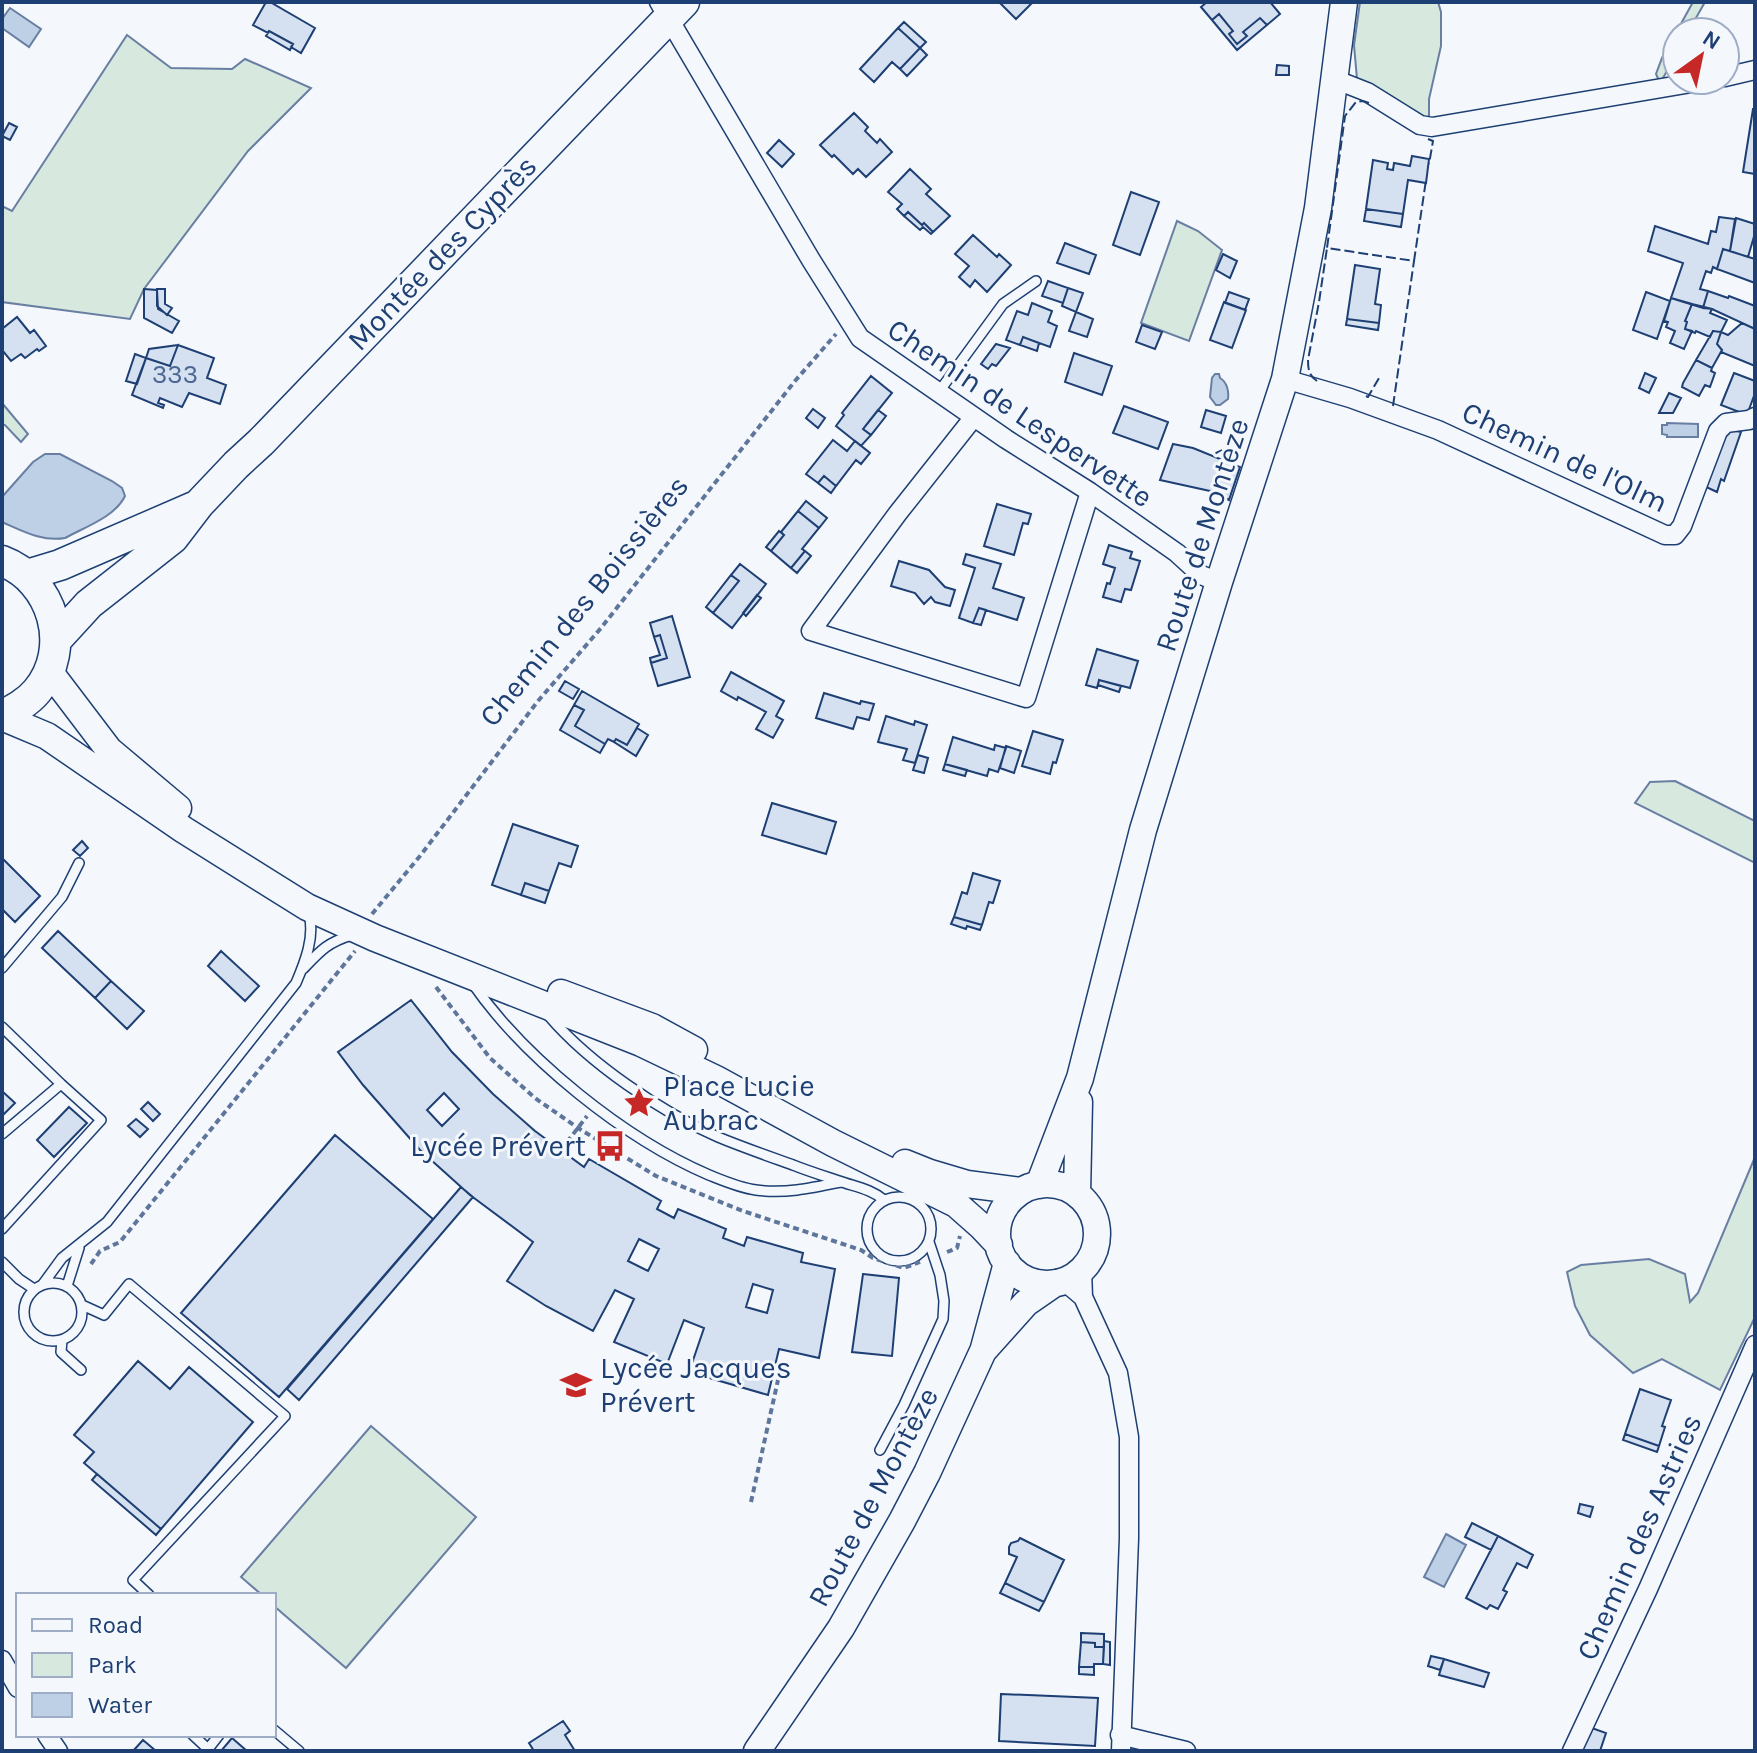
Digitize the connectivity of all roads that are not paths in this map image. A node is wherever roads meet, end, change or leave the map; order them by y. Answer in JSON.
{"nodes":[{"id":1,"x":1344,"y":2,"type":"edge"},
{"id":2,"x":671,"y":7,"type":"edge"},
{"id":3,"x":1334,"y":79,"type":"junction"},
{"id":4,"x":1661,"y":88,"type":"edge"},
{"id":5,"x":1036,"y":281,"type":"dead end"},
{"id":6,"x":1285,"y":379,"type":"junction"},
{"id":7,"x":938,"y":393,"type":"junction"},
{"id":8,"x":974,"y":417,"type":"junction"},
{"id":9,"x":1755,"y":417,"type":"edge"},
{"id":10,"x":1090,"y":492,"type":"junction"},
{"id":11,"x":199,"y":504,"type":"junction"},
{"id":12,"x":14,"y":568,"type":"edge"},
{"id":13,"x":1219,"y":582,"type":"junction"},
{"id":14,"x":56,"y":640,"type":"junction"},
{"id":15,"x":49,"y":671,"type":"junction"},
{"id":16,"x":2,"y":716,"type":"edge"},
{"id":17,"x":79,"y":863,"type":"dead end"},
{"id":18,"x":307,"y":907,"type":"junction"},
{"id":19,"x":363,"y":932,"type":"junction"},
{"id":20,"x":2,"y":968,"type":"edge"},
{"id":21,"x":301,"y":972,"type":"junction"},
{"id":22,"x":466,"y":974,"type":"junction"},
{"id":23,"x":536,"y":1001,"type":"junction"},
{"id":24,"x":2,"y":1027,"type":"edge"},
{"id":25,"x":1080,"y":1078,"type":"junction"},
{"id":26,"x":61,"y":1084,"type":"junction"},
{"id":27,"x":2,"y":1134,"type":"edge"},
{"id":28,"x":841,"y":1182,"type":"junction"},
{"id":29,"x":1030,"y":1188,"type":"junction"},
{"id":30,"x":1077,"y":1194,"type":"junction"},
{"id":31,"x":884,"y":1200,"type":"junction"},
{"id":32,"x":956,"y":1204,"type":"junction"},
{"id":33,"x":923,"y":1207,"type":"junction"},
{"id":34,"x":2,"y":1229,"type":"edge"},
{"id":35,"x":929,"y":1242,"type":"junction"},
{"id":36,"x":80,"y":1245,"type":"junction"},
{"id":37,"x":1003,"y":1254,"type":"junction"},
{"id":38,"x":2,"y":1262,"type":"edge"},
{"id":39,"x":1071,"y":1283,"type":"junction"},
{"id":40,"x":67,"y":1286,"type":"junction"},
{"id":41,"x":39,"y":1287,"type":"junction"},
{"id":42,"x":82,"y":1305,"type":"junction"},
{"id":43,"x":62,"y":1340,"type":"junction"},
{"id":44,"x":1755,"y":1345,"type":"edge"},
{"id":45,"x":983,"y":1351,"type":"junction"},
{"id":46,"x":81,"y":1370,"type":"dead end"},
{"id":47,"x":880,"y":1450,"type":"dead end"},
{"id":48,"x":147,"y":1593,"type":"edge"},
{"id":49,"x":2,"y":1660,"type":"edge"},
{"id":50,"x":16,"y":1684,"type":"edge"},
{"id":51,"x":276,"y":1732,"type":"edge"},
{"id":52,"x":195,"y":1737,"type":"edge"},
{"id":53,"x":217,"y":1737,"type":"edge"},
{"id":54,"x":1121,"y":1743,"type":"edge"},
{"id":55,"x":299,"y":1751,"type":"edge"},
{"id":56,"x":757,"y":1751,"type":"edge"},
{"id":57,"x":1186,"y":1751,"type":"edge"},
{"id":58,"x":1572,"y":1751,"type":"edge"}],
"edges":[{"from":1,"to":3,"type":"street","name":"Route de Montèze"},
{"from":2,"to":7,"type":"street","name":"Chemin de Lespervette"},
{"from":2,"to":11,"type":"main road","name":"Montée des Cyprès"},
{"from":3,"to":4,"type":"street"},
{"from":3,"to":6,"type":"street","name":"Route de Montèze"},
{"from":5,"to":7,"type":"lane"},
{"from":6,"to":9,"type":"street","name":"Chemin de l'Olm"},
{"from":6,"to":13,"type":"street","name":"Route de Montèze"},
{"from":7,"to":8,"type":"street","name":"Chemin de Lespervette"},
{"from":8,"to":10,"type":"street","name":"Chemin de Lespervette"},
{"from":8,"to":10,"type":"street"},
{"from":10,"to":13,"type":"street","name":"Chemin de Lespervette"},
{"from":11,"to":12,"type":"main road","name":"Montée des Cyprès"},
{"from":11,"to":14,"type":"main road","name":"Montée des Cyprès"},
{"from":12,"to":14,"type":"main road"},
{"from":13,"to":25,"type":"street","name":"Route de Montèze"},
{"from":14,"to":15,"type":"main road"},
{"from":15,"to":16,"type":"main road"},
{"from":15,"to":19,"type":"street"},
{"from":16,"to":18,"type":"street"},
{"from":17,"to":20,"type":"lane"},
{"from":18,"to":19,"type":"street"},
{"from":18,"to":21,"type":"lane"},
{"from":19,"to":21,"type":"lane"},
{"from":19,"to":22,"type":"street"},
{"from":19,"to":29,"type":"street"},
{"from":21,"to":36,"type":"lane"},
{"from":22,"to":23,"type":"street"},
{"from":22,"to":28,"type":"lane"},
{"from":23,"to":28,"type":"lane"},
{"from":23,"to":32,"type":"street"},
{"from":24,"to":26,"type":"lane"},
{"from":25,"to":29,"type":"street","name":"Route de Montèze"},
{"from":25,"to":30,"type":"street","name":"Route de Montèze"},
{"from":26,"to":27,"type":"lane"},
{"from":26,"to":34,"type":"lane"},
{"from":28,"to":31,"type":"lane"},
{"from":29,"to":30,"type":"street"},
{"from":29,"to":37,"type":"street"},
{"from":30,"to":39,"type":"street"},
{"from":31,"to":33,"type":"lane"},
{"from":31,"to":35,"type":"lane"},
{"from":32,"to":33,"type":"lane"},
{"from":32,"to":37,"type":"street"},
{"from":33,"to":35,"type":"lane"},
{"from":35,"to":47,"type":"lane"},
{"from":36,"to":40,"type":"lane"},
{"from":36,"to":41,"type":"lane"},
{"from":37,"to":39,"type":"street"},
{"from":37,"to":45,"type":"street"},
{"from":38,"to":41,"type":"lane"},
{"from":39,"to":45,"type":"street","name":"Route de Montèze"},
{"from":39,"to":54,"type":"street"},
{"from":40,"to":41,"type":"lane"},
{"from":40,"to":42,"type":"lane"},
{"from":41,"to":43,"type":"lane"},
{"from":42,"to":43,"type":"lane"},
{"from":42,"to":48,"type":"lane"},
{"from":43,"to":46,"type":"lane"},
{"from":44,"to":58,"type":"street","name":"Chemin des Astries"},
{"from":45,"to":56,"type":"street","name":"Route de Montèze"},
{"from":49,"to":50,"type":"street"},
{"from":51,"to":55,"type":"lane"},
{"from":52,"to":53,"type":"lane"},
{"from":54,"to":57,"type":"street"}]}
